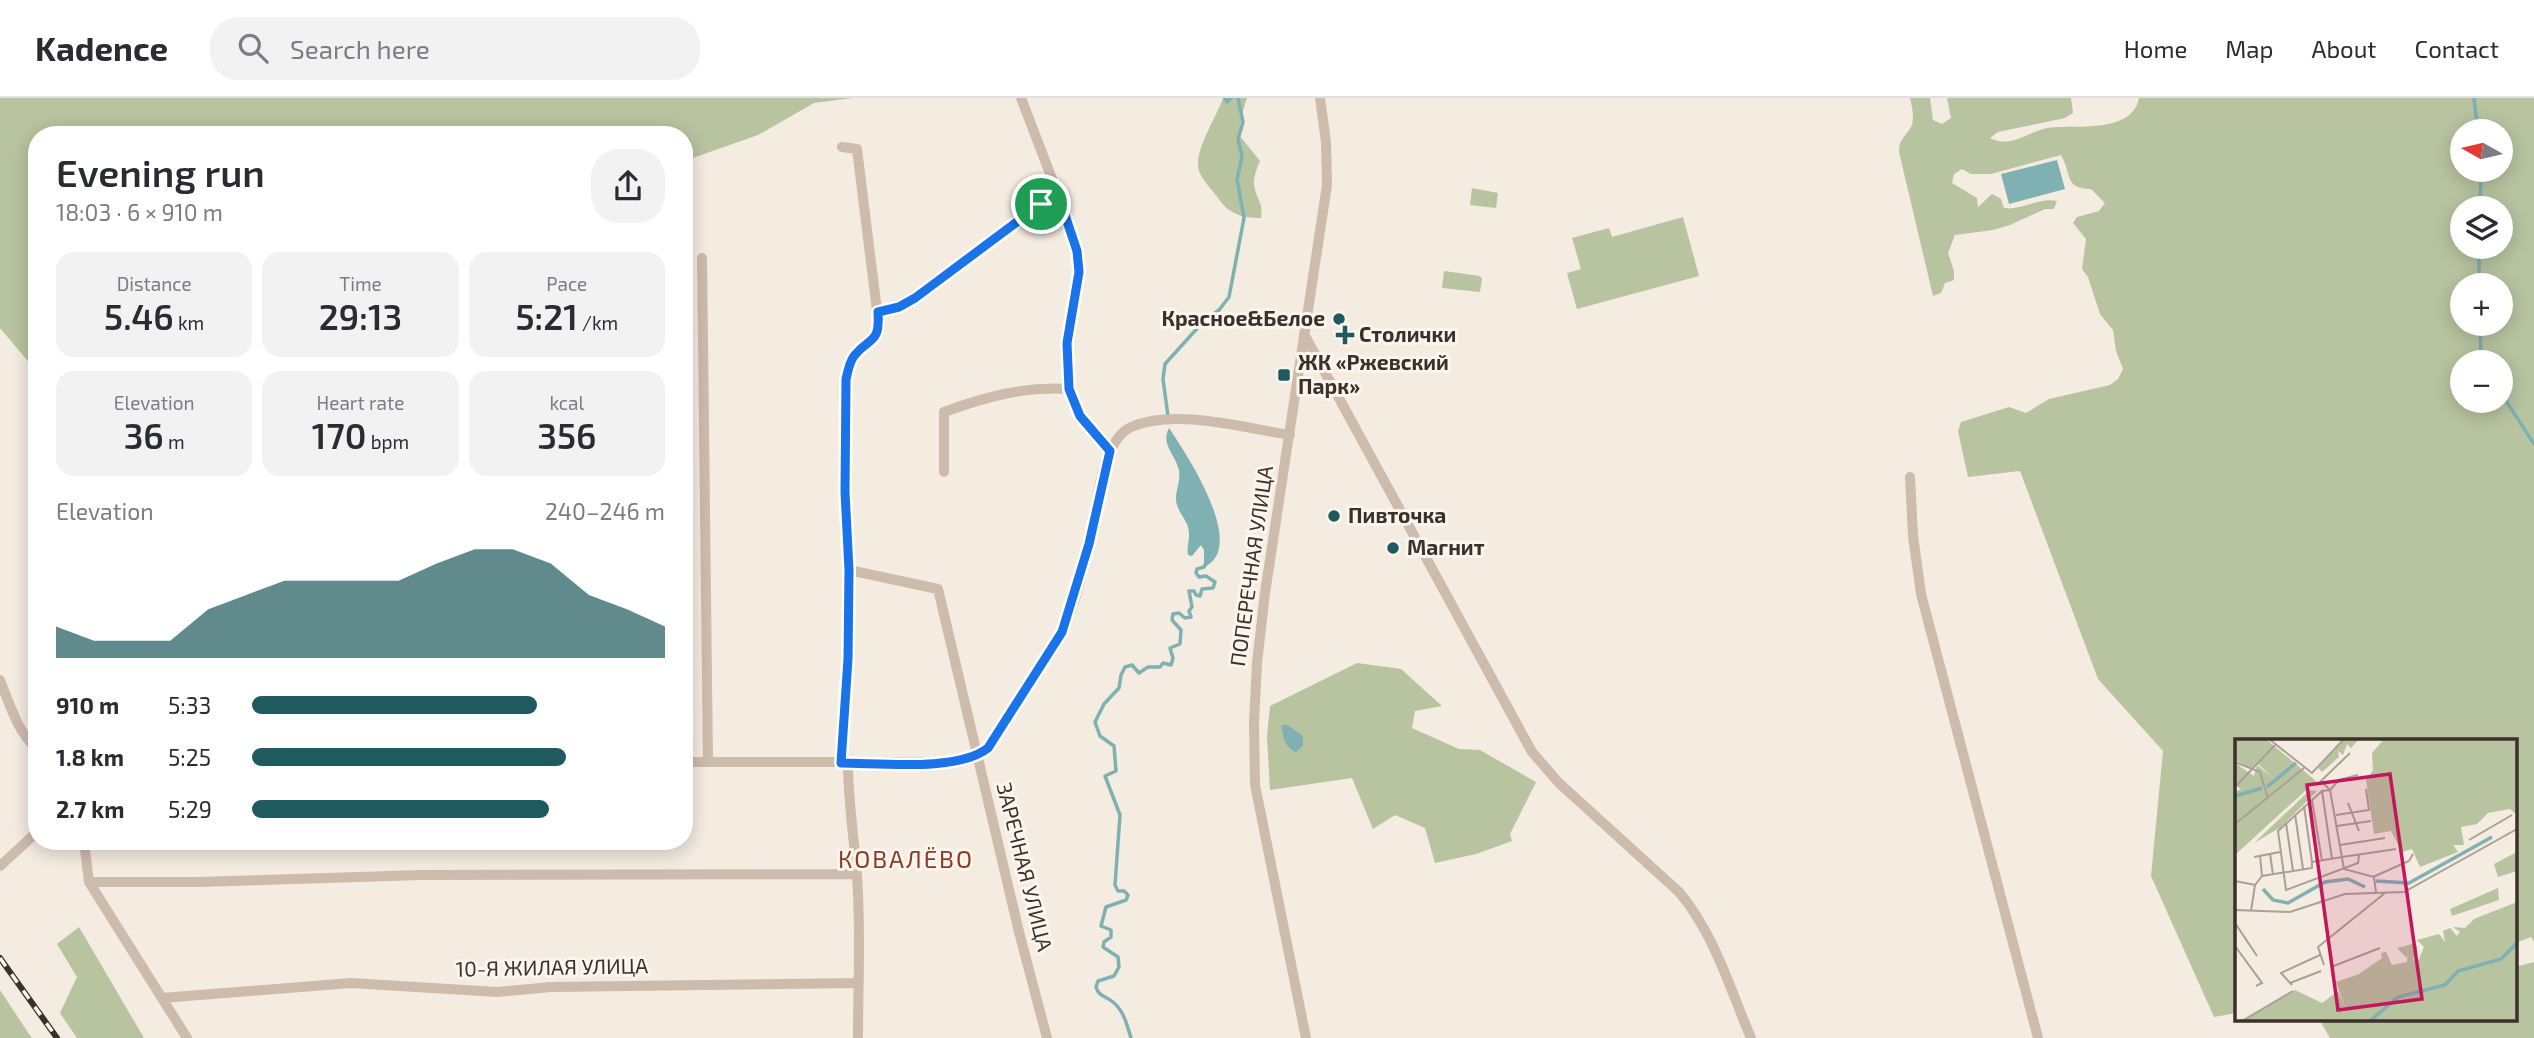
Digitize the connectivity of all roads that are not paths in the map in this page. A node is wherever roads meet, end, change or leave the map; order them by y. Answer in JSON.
{"nodes":[{"id":1,"x":1021,"y":98,"type":"edge"},
{"id":2,"x":1320,"y":98,"type":"edge"},
{"id":3,"x":842,"y":147,"type":"dead end"},
{"id":4,"x":1059,"y":197,"type":"junction"},
{"id":5,"x":702,"y":258,"type":"dead end"},
{"id":6,"x":878,"y":312,"type":"junction"},
{"id":7,"x":1304,"y":334,"type":"junction"},
{"id":8,"x":1299,"y":369,"type":"junction"},
{"id":9,"x":1326,"y":374,"type":"junction"},
{"id":10,"x":1069,"y":389,"type":"junction"},
{"id":11,"x":1290,"y":435,"type":"junction"},
{"id":12,"x":1110,"y":451,"type":"junction"},
{"id":13,"x":944,"y":472,"type":"dead end"},
{"id":14,"x":1910,"y":477,"type":"dead end"},
{"id":15,"x":849,"y":570,"type":"junction"},
{"id":16,"x":0,"y":680,"type":"edge"},
{"id":17,"x":28,"y":739,"type":"edge"},
{"id":18,"x":977,"y":756,"type":"junction"},
{"id":19,"x":708,"y":761,"type":"junction"},
{"id":20,"x":693,"y":762,"type":"edge"},
{"id":21,"x":845,"y":763,"type":"junction"},
{"id":22,"x":28,"y":840,"type":"edge"},
{"id":23,"x":84,"y":850,"type":"edge"},
{"id":24,"x":0,"y":866,"type":"edge"},
{"id":25,"x":857,"y":874,"type":"junction"},
{"id":26,"x":89,"y":882,"type":"junction"},
{"id":27,"x":858,"y":984,"type":"junction"},
{"id":28,"x":162,"y":998,"type":"junction"},
{"id":29,"x":187,"y":1038,"type":"edge"},
{"id":30,"x":858,"y":1038,"type":"edge"},
{"id":31,"x":1047,"y":1038,"type":"edge"},
{"id":32,"x":1306,"y":1038,"type":"edge"},
{"id":33,"x":1751,"y":1038,"type":"edge"},
{"id":34,"x":2038,"y":1038,"type":"edge"}],
"edges":[{"from":1,"to":4,"type":"street"},
{"from":2,"to":7,"type":"street","name":"ПОПЕРЕЧНАЯ УЛИЦА"},
{"from":3,"to":6,"type":"street"},
{"from":4,"to":6,"type":"street"},
{"from":4,"to":10,"type":"street"},
{"from":5,"to":19,"type":"street"},
{"from":6,"to":15,"type":"street"},
{"from":7,"to":8,"type":"street","name":"ПОПЕРЕЧНАЯ УЛИЦА"},
{"from":7,"to":9,"type":"street"},
{"from":8,"to":9,"type":"street"},
{"from":8,"to":11,"type":"street","name":"ПОПЕРЕЧНАЯ УЛИЦА"},
{"from":9,"to":33,"type":"street"},
{"from":10,"to":12,"type":"street"},
{"from":10,"to":13,"type":"street"},
{"from":11,"to":12,"type":"street"},
{"from":11,"to":32,"type":"street","name":"ПОПЕРЕЧНАЯ УЛИЦА"},
{"from":12,"to":18,"type":"street"},
{"from":14,"to":34,"type":"street"},
{"from":15,"to":18,"type":"street","name":"ЗАРЕЧНАЯ УЛИЦА"},
{"from":15,"to":21,"type":"street"},
{"from":16,"to":17,"type":"street"},
{"from":18,"to":21,"type":"street"},
{"from":18,"to":31,"type":"street","name":"ЗАРЕЧНАЯ УЛИЦА"},
{"from":19,"to":20,"type":"street"},
{"from":19,"to":21,"type":"street"},
{"from":21,"to":25,"type":"street"},
{"from":22,"to":24,"type":"street"},
{"from":23,"to":26,"type":"street"},
{"from":25,"to":26,"type":"street"},
{"from":25,"to":27,"type":"street"},
{"from":26,"to":28,"type":"street"},
{"from":27,"to":28,"type":"street","name":"10-Я ЖИЛАЯ УЛИЦА"},
{"from":27,"to":30,"type":"street"},
{"from":28,"to":29,"type":"street"}]}
